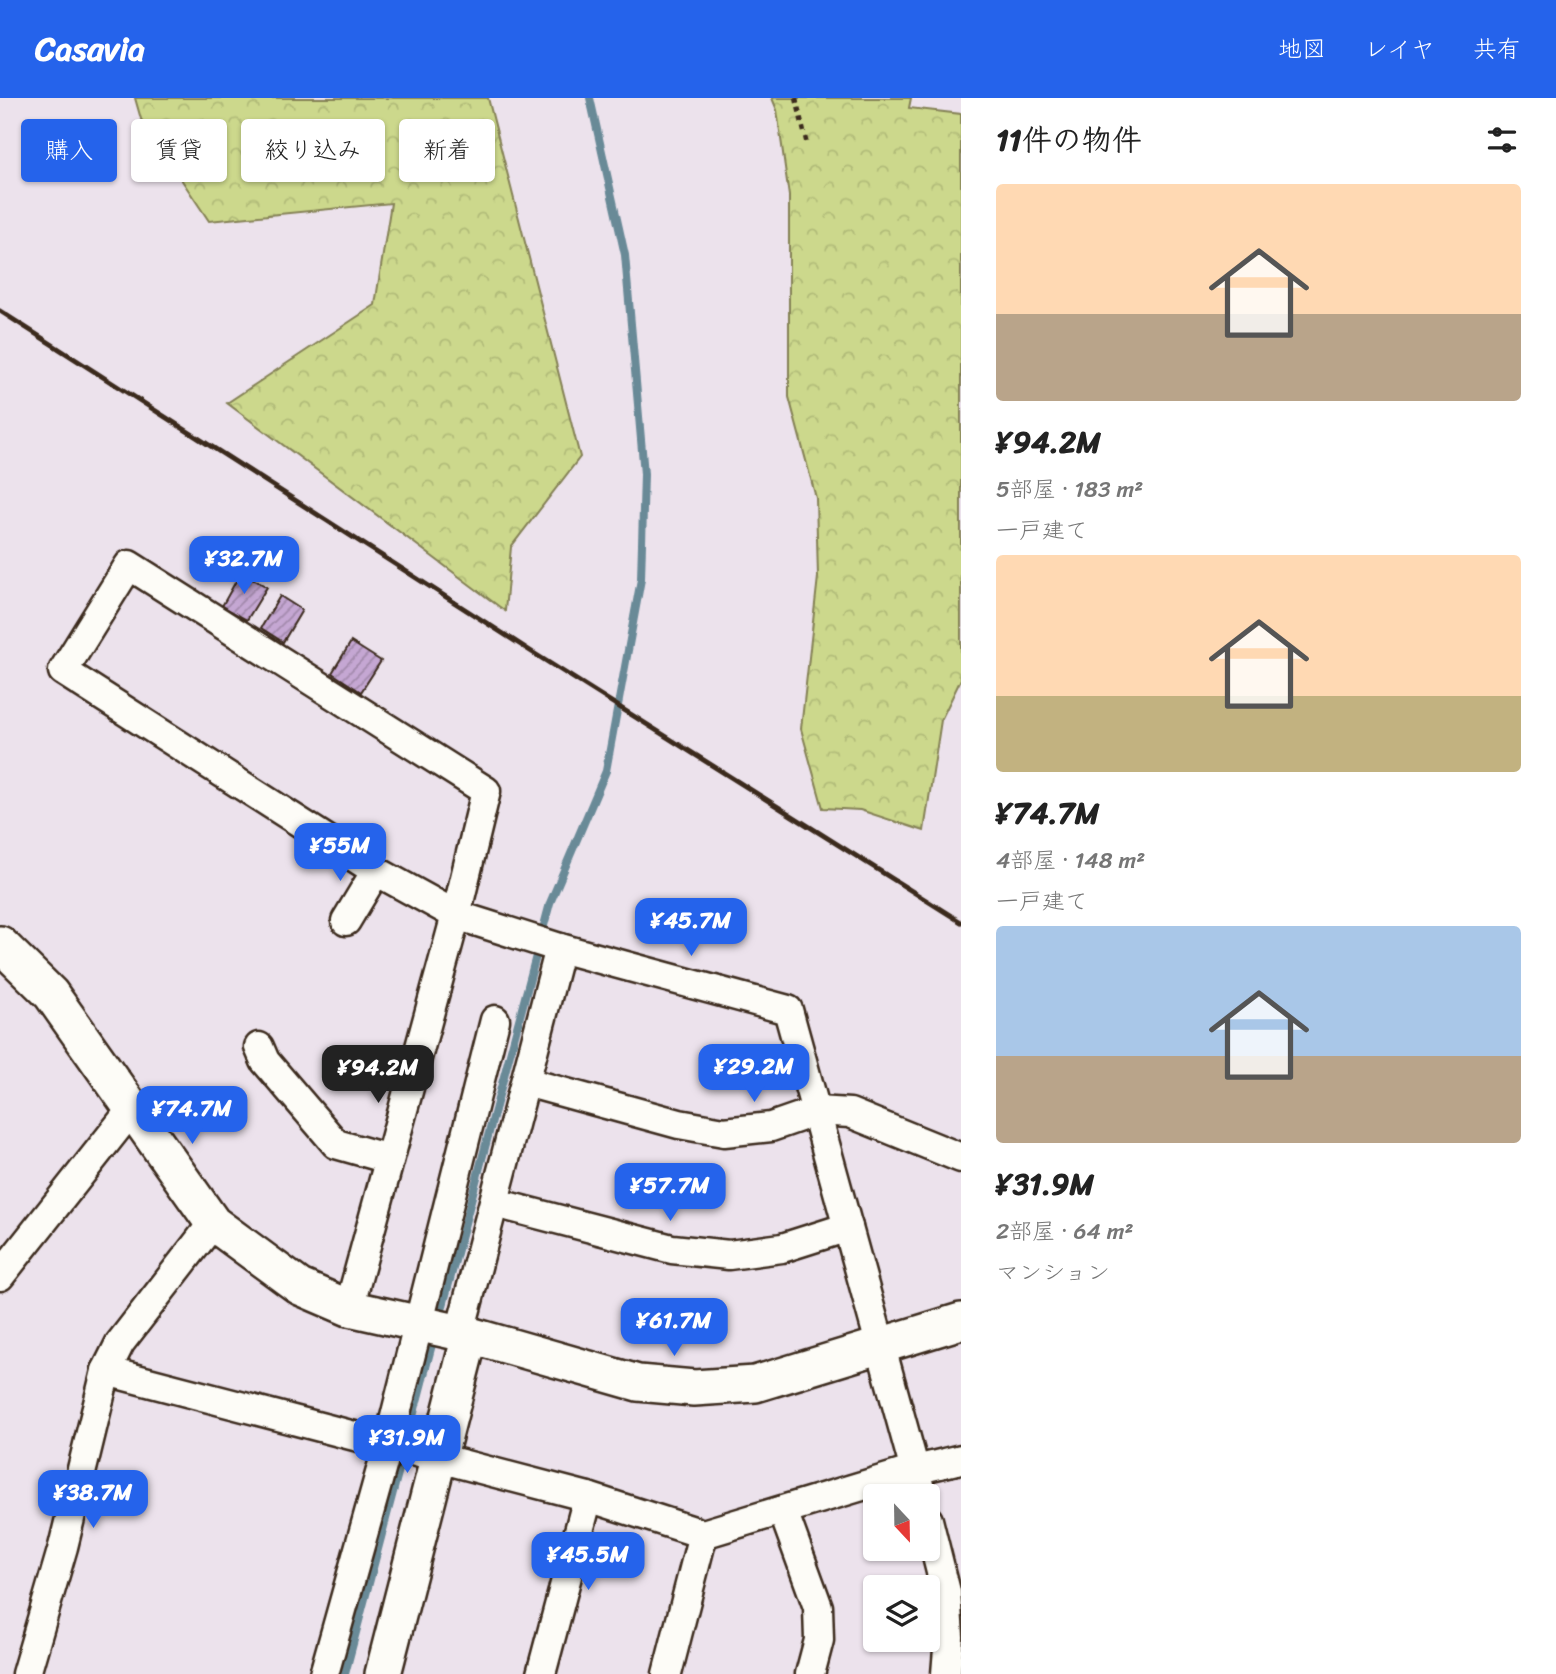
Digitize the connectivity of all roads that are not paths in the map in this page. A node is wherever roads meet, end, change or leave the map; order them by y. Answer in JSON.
{"nodes":[{"id":1,"x":376,"y":871,"type":"junction"},
{"id":2,"x":456,"y":915,"type":"junction"},
{"id":3,"x":346,"y":921,"type":"dead end"},
{"id":4,"x":560,"y":948,"type":"junction"},
{"id":5,"x":3,"y":951,"type":"edge"},
{"id":6,"x":495,"y":1020,"type":"dead end"},
{"id":7,"x":259,"y":1047,"type":"dead end"},
{"id":8,"x":526,"y":1082,"type":"junction"},
{"id":9,"x":132,"y":1109,"type":"junction"},
{"id":10,"x":817,"y":1111,"type":"junction"},
{"id":11,"x":961,"y":1158,"type":"edge"},
{"id":12,"x":389,"y":1159,"type":"junction"},
{"id":13,"x":495,"y":1203,"type":"junction"},
{"id":14,"x":213,"y":1223,"type":"junction"},
{"id":15,"x":848,"y":1227,"type":"junction"},
{"id":16,"x":0,"y":1276,"type":"edge"},
{"id":17,"x":349,"y":1308,"type":"junction"},
{"id":18,"x":961,"y":1321,"type":"edge"},
{"id":19,"x":449,"y":1330,"type":"junction"},
{"id":20,"x":879,"y":1347,"type":"junction"},
{"id":21,"x":106,"y":1371,"type":"junction"},
{"id":22,"x":388,"y":1445,"type":"junction"},
{"id":23,"x":439,"y":1458,"type":"junction"},
{"id":24,"x":961,"y":1459,"type":"edge"},
{"id":25,"x":918,"y":1483,"type":"edge"},
{"id":26,"x":588,"y":1497,"type":"junction"},
{"id":27,"x":783,"y":1511,"type":"junction"},
{"id":28,"x":703,"y":1534,"type":"junction"},
{"id":29,"x":938,"y":1561,"type":"edge"},
{"id":30,"x":26,"y":1674,"type":"edge"},
{"id":31,"x":324,"y":1674,"type":"edge"},
{"id":32,"x":383,"y":1674,"type":"edge"},
{"id":33,"x":541,"y":1674,"type":"edge"},
{"id":34,"x":667,"y":1674,"type":"edge"},
{"id":35,"x":810,"y":1674,"type":"edge"},
{"id":36,"x":946,"y":1674,"type":"edge"}],
"edges":[{"from":1,"to":2,"type":"street"},
{"from":1,"to":2,"type":"street"},
{"from":1,"to":3,"type":"street"},
{"from":2,"to":4,"type":"street"},
{"from":2,"to":12,"type":"street"},
{"from":4,"to":8,"type":"street"},
{"from":4,"to":10,"type":"street"},
{"from":5,"to":9,"type":"street"},
{"from":6,"to":19,"type":"street"},
{"from":7,"to":12,"type":"street"},
{"from":8,"to":10,"type":"street"},
{"from":8,"to":13,"type":"street"},
{"from":9,"to":14,"type":"street"},
{"from":9,"to":16,"type":"street"},
{"from":10,"to":11,"type":"street"},
{"from":10,"to":15,"type":"street"},
{"from":12,"to":17,"type":"street"},
{"from":13,"to":15,"type":"street"},
{"from":13,"to":19,"type":"street"},
{"from":14,"to":17,"type":"street"},
{"from":14,"to":21,"type":"street"},
{"from":15,"to":20,"type":"street"},
{"from":17,"to":19,"type":"street"},
{"from":18,"to":20,"type":"street"},
{"from":19,"to":20,"type":"street"},
{"from":19,"to":22,"type":"street"},
{"from":19,"to":23,"type":"street"},
{"from":20,"to":25,"type":"street"},
{"from":21,"to":22,"type":"street"},
{"from":21,"to":30,"type":"street"},
{"from":22,"to":23,"type":"street"},
{"from":22,"to":31,"type":"street"},
{"from":23,"to":26,"type":"street"},
{"from":23,"to":32,"type":"street"},
{"from":24,"to":25,"type":"street"},
{"from":25,"to":27,"type":"street"},
{"from":26,"to":28,"type":"street"},
{"from":26,"to":33,"type":"street"},
{"from":27,"to":28,"type":"street"},
{"from":27,"to":35,"type":"street"},
{"from":28,"to":34,"type":"street"},
{"from":29,"to":36,"type":"street"}]}
